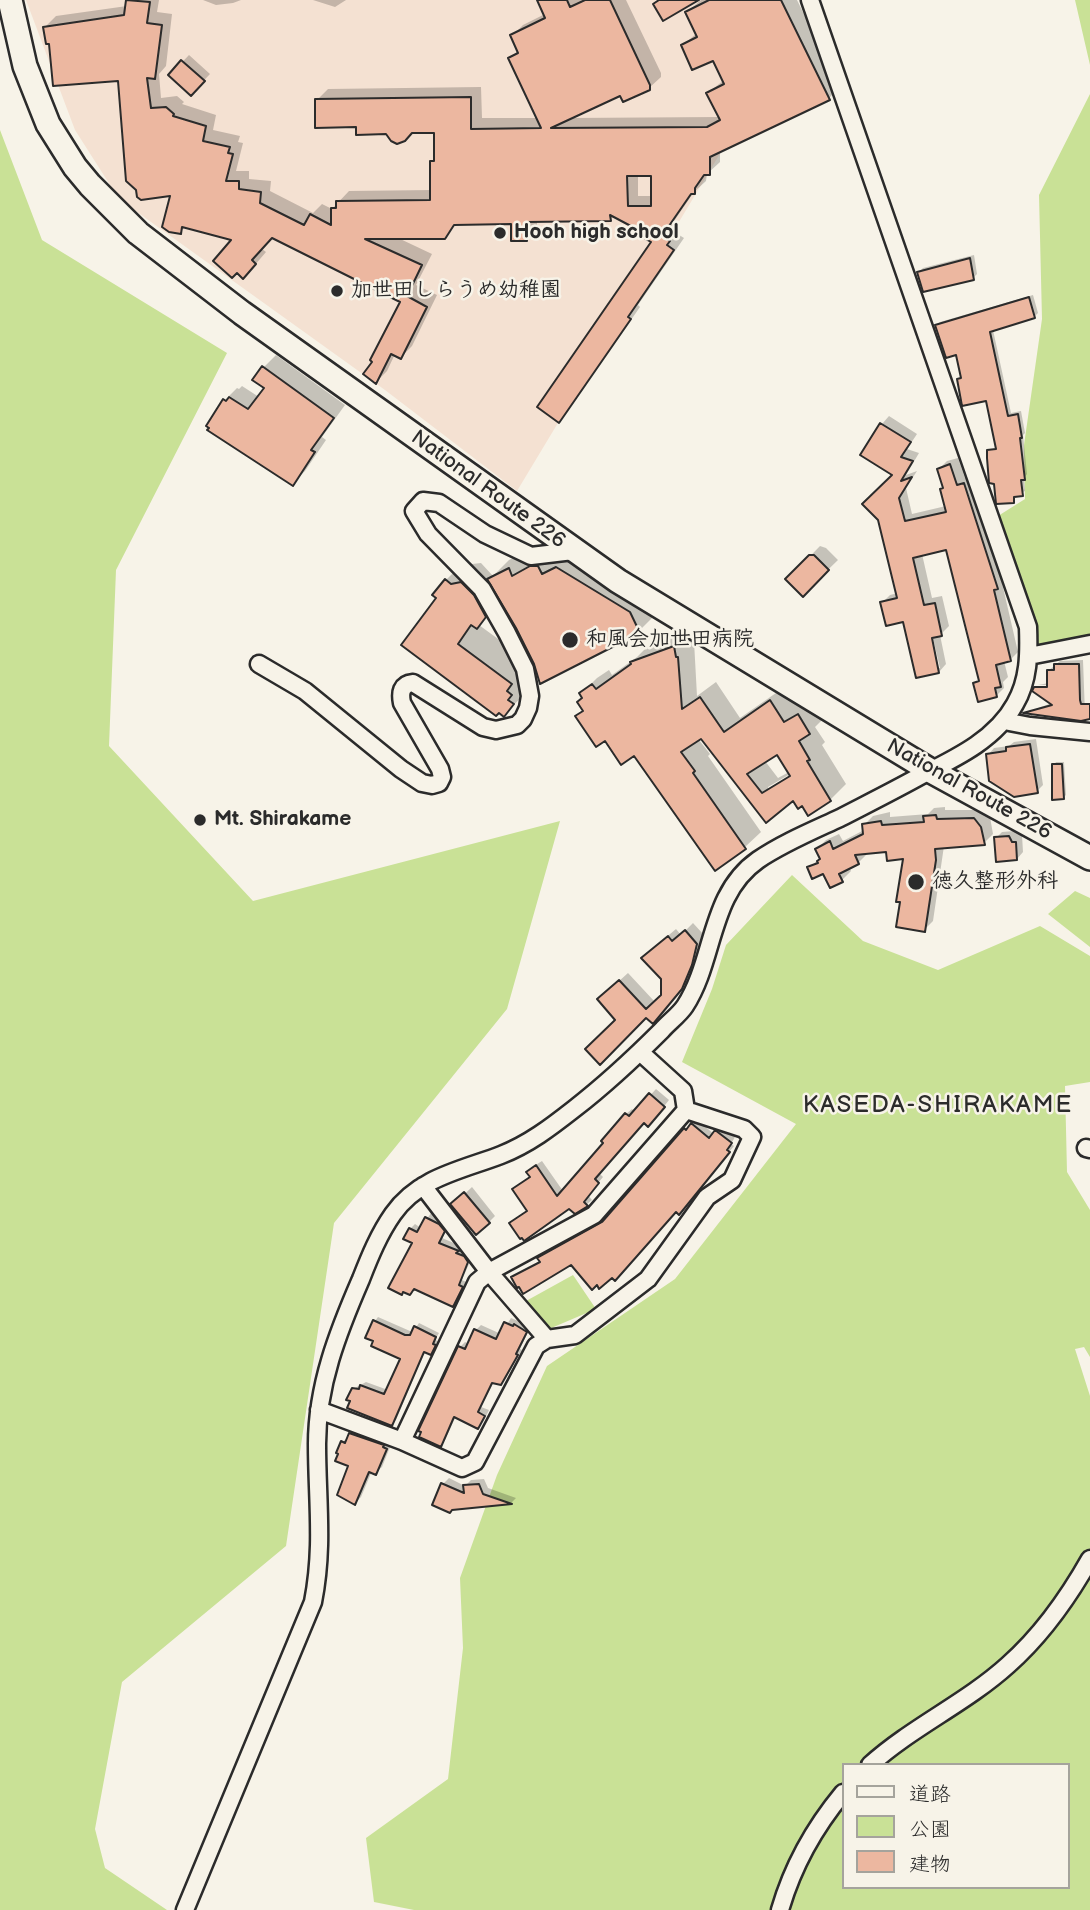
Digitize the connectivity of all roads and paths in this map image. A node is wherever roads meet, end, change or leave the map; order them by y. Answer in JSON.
{"nodes":[{"id":1,"x":10,"y":0,"type":"edge"},
{"id":2,"x":810,"y":0,"type":"edge"},
{"id":3,"x":573,"y":551,"type":"junction"},
{"id":4,"x":1090,"y":644,"type":"edge"},
{"id":5,"x":1029,"y":656,"type":"junction"},
{"id":6,"x":259,"y":664,"type":"dead end"},
{"id":7,"x":1004,"y":721,"type":"junction"},
{"id":8,"x":1090,"y":732,"type":"edge"},
{"id":9,"x":931,"y":771,"type":"junction"},
{"id":10,"x":1090,"y":858,"type":"edge"},
{"id":11,"x":640,"y":1052,"type":"junction"},
{"id":12,"x":686,"y":1110,"type":"junction"},
{"id":13,"x":423,"y":1186,"type":"junction"},
{"id":14,"x":489,"y":1272,"type":"junction"},
{"id":15,"x":547,"y":1339,"type":"junction"},
{"id":16,"x":318,"y":1410,"type":"junction"},
{"id":17,"x":402,"y":1441,"type":"junction"},
{"id":18,"x":1090,"y":1559,"type":"edge"},
{"id":19,"x":872,"y":1763,"type":"edge"},
{"id":20,"x":842,"y":1794,"type":"edge"},
{"id":21,"x":185,"y":1910,"type":"edge"},
{"id":22,"x":780,"y":1910,"type":"edge"}],
"edges":[{"from":1,"to":3,"type":"highway","name":"National Route 226"},
{"from":2,"to":5,"type":"street"},
{"from":3,"to":6,"type":"street"},
{"from":3,"to":9,"type":"highway","name":"National Route 226"},
{"from":4,"to":5,"type":"street"},
{"from":5,"to":7,"type":"street"},
{"from":7,"to":8,"type":"street"},
{"from":7,"to":9,"type":"street"},
{"from":9,"to":10,"type":"highway","name":"National Route 226"},
{"from":9,"to":11,"type":"street"},
{"from":11,"to":12,"type":"street"},
{"from":11,"to":13,"type":"street"},
{"from":12,"to":14,"type":"street"},
{"from":12,"to":15,"type":"street"},
{"from":13,"to":14,"type":"street"},
{"from":13,"to":16,"type":"street"},
{"from":14,"to":15,"type":"street"},
{"from":14,"to":17,"type":"street"},
{"from":15,"to":17,"type":"street"},
{"from":16,"to":17,"type":"street"},
{"from":16,"to":21,"type":"street"},
{"from":18,"to":19,"type":"street"},
{"from":20,"to":22,"type":"street"}]}
